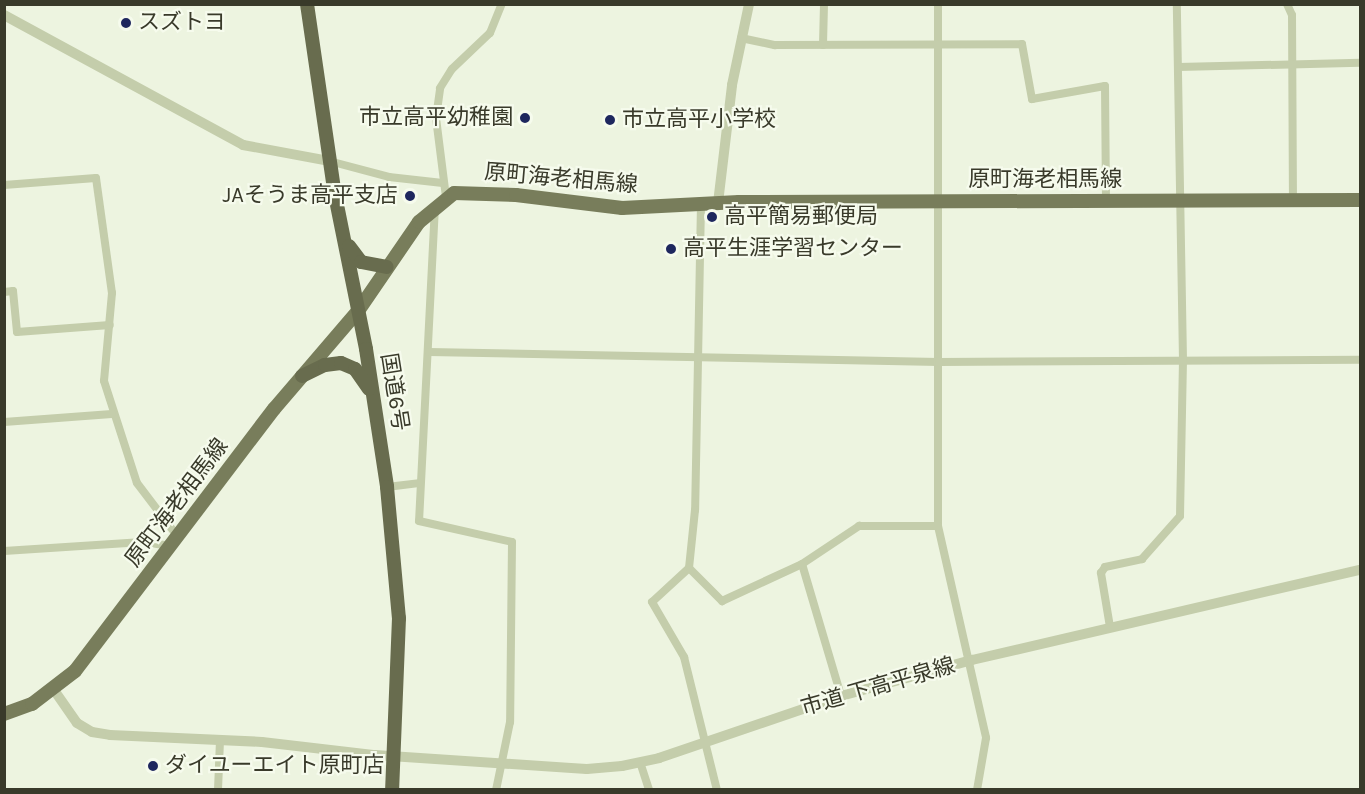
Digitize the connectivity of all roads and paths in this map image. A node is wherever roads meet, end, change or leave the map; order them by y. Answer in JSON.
{"nodes":[{"id":1,"x":307,"y":4,"type":"edge"},
{"id":2,"x":502,"y":4,"type":"edge"},
{"id":3,"x":749,"y":4,"type":"edge"},
{"id":4,"x":824,"y":4,"type":"edge"},
{"id":5,"x":938,"y":4,"type":"edge"},
{"id":6,"x":1177,"y":4,"type":"edge"},
{"id":7,"x":1287,"y":4,"type":"edge"},
{"id":8,"x":4,"y":15,"type":"edge"},
{"id":9,"x":741,"y":38,"type":"junction"},
{"id":10,"x":823,"y":45,"type":"junction"},
{"id":11,"x":938,"y":45,"type":"junction"},
{"id":12,"x":1293,"y":63,"type":"junction"},
{"id":13,"x":1360,"y":63,"type":"edge"},
{"id":14,"x":1178,"y":67,"type":"junction"},
{"id":15,"x":329,"y":161,"type":"junction"},
{"id":16,"x":4,"y":185,"type":"edge"},
{"id":17,"x":445,"y":190,"type":"junction"},
{"id":18,"x":1293,"y":200,"type":"junction"},
{"id":19,"x":1360,"y":200,"type":"edge"},
{"id":20,"x":940,"y":201,"type":"junction"},
{"id":21,"x":1106,"y":201,"type":"junction"},
{"id":22,"x":1179,"y":201,"type":"junction"},
{"id":23,"x":718,"y":203,"type":"junction"},
{"id":24,"x":701,"y":204,"type":"junction"},
{"id":25,"x":435,"y":206,"type":"junction"},
{"id":26,"x":345,"y":236,"type":"junction"},
{"id":27,"x":387,"y":267,"type":"junction"},
{"id":28,"x":4,"y":292,"type":"edge"},
{"id":29,"x":358,"y":310,"type":"junction"},
{"id":30,"x":110,"y":325,"type":"junction"},
{"id":31,"x":429,"y":352,"type":"junction"},
{"id":32,"x":698,"y":358,"type":"junction"},
{"id":33,"x":1183,"y":360,"type":"junction"},
{"id":34,"x":1360,"y":360,"type":"edge"},
{"id":35,"x":939,"y":362,"type":"junction"},
{"id":36,"x":302,"y":376,"type":"junction"},
{"id":37,"x":375,"y":402,"type":"junction"},
{"id":38,"x":112,"y":414,"type":"junction"},
{"id":39,"x":4,"y":423,"type":"edge"},
{"id":40,"x":419,"y":483,"type":"junction"},
{"id":41,"x":387,"y":487,"type":"junction"},
{"id":42,"x":938,"y":526,"type":"junction"},
{"id":43,"x":174,"y":541,"type":"junction"},
{"id":44,"x":4,"y":551,"type":"edge"},
{"id":45,"x":802,"y":564,"type":"junction"},
{"id":46,"x":689,"y":568,"type":"junction"},
{"id":47,"x":1360,"y":570,"type":"edge"},
{"id":48,"x":1110,"y":627,"type":"junction"},
{"id":49,"x":972,"y":660,"type":"junction"},
{"id":50,"x":54,"y":690,"type":"junction"},
{"id":51,"x":841,"y":696,"type":"junction"},
{"id":52,"x":4,"y":714,"type":"edge"},
{"id":53,"x":220,"y":740,"type":"junction"},
{"id":54,"x":705,"y":742,"type":"junction"},
{"id":55,"x":395,"y":755,"type":"junction"},
{"id":56,"x":503,"y":762,"type":"junction"},
{"id":57,"x":640,"y":762,"type":"junction"},
{"id":58,"x":218,"y":789,"type":"edge"},
{"id":59,"x":392,"y":789,"type":"edge"},
{"id":60,"x":496,"y":789,"type":"edge"},
{"id":61,"x":649,"y":789,"type":"edge"},
{"id":62,"x":717,"y":789,"type":"edge"},
{"id":63,"x":977,"y":789,"type":"edge"}],
"edges":[{"from":1,"to":15,"type":"highway","name":"国道6号"},
{"from":2,"to":17,"type":"street"},
{"from":3,"to":9,"type":"street"},
{"from":4,"to":10,"type":"street"},
{"from":5,"to":11,"type":"street"},
{"from":6,"to":14,"type":"street"},
{"from":7,"to":12,"type":"street"},
{"from":8,"to":15,"type":"street"},
{"from":9,"to":10,"type":"street"},
{"from":9,"to":23,"type":"street"},
{"from":10,"to":11,"type":"street"},
{"from":11,"to":20,"type":"street"},
{"from":11,"to":21,"type":"street"},
{"from":12,"to":13,"type":"street"},
{"from":12,"to":14,"type":"street"},
{"from":12,"to":18,"type":"street"},
{"from":14,"to":22,"type":"street"},
{"from":15,"to":17,"type":"street"},
{"from":15,"to":26,"type":"highway","name":"国道6号"},
{"from":16,"to":30,"type":"street"},
{"from":17,"to":24,"type":"main road","name":"原町海老相馬線"},
{"from":17,"to":25,"type":"main road","name":"原町海老相馬線"},
{"from":18,"to":19,"type":"main road","name":"原町海老相馬線"},
{"from":18,"to":22,"type":"main road","name":"原町海老相馬線"},
{"from":20,"to":21,"type":"main road","name":"原町海老相馬線"},
{"from":20,"to":23,"type":"main road","name":"原町海老相馬線"},
{"from":20,"to":35,"type":"street"},
{"from":21,"to":22,"type":"main road","name":"原町海老相馬線"},
{"from":22,"to":33,"type":"street"},
{"from":23,"to":24,"type":"main road","name":"原町海老相馬線"},
{"from":24,"to":32,"type":"street"},
{"from":25,"to":27,"type":"main road","name":"原町海老相馬線"},
{"from":25,"to":31,"type":"street"},
{"from":26,"to":27,"type":"highway"},
{"from":26,"to":29,"type":"highway","name":"国道6号"},
{"from":27,"to":29,"type":"main road","name":"原町海老相馬線"},
{"from":28,"to":30,"type":"street"},
{"from":29,"to":36,"type":"main road","name":"原町海老相馬線"},
{"from":29,"to":37,"type":"highway","name":"国道6号"},
{"from":30,"to":38,"type":"street"},
{"from":31,"to":32,"type":"street"},
{"from":31,"to":40,"type":"street"},
{"from":32,"to":35,"type":"street"},
{"from":32,"to":46,"type":"street"},
{"from":33,"to":34,"type":"street"},
{"from":33,"to":35,"type":"street"},
{"from":33,"to":48,"type":"street"},
{"from":35,"to":42,"type":"street"},
{"from":36,"to":37,"type":"highway"},
{"from":36,"to":43,"type":"main road","name":"原町海老相馬線"},
{"from":37,"to":41,"type":"highway","name":"国道6号"},
{"from":38,"to":39,"type":"street"},
{"from":38,"to":43,"type":"street"},
{"from":40,"to":41,"type":"street"},
{"from":40,"to":56,"type":"street"},
{"from":41,"to":55,"type":"highway","name":"国道6号"},
{"from":42,"to":45,"type":"street"},
{"from":42,"to":49,"type":"street"},
{"from":43,"to":44,"type":"street"},
{"from":43,"to":50,"type":"main road","name":"原町海老相馬線"},
{"from":45,"to":46,"type":"street"},
{"from":45,"to":51,"type":"street"},
{"from":46,"to":54,"type":"street"},
{"from":47,"to":48,"type":"street","name":"市道 下高平泉線"},
{"from":48,"to":49,"type":"street","name":"市道 下高平泉線"},
{"from":49,"to":51,"type":"street","name":"市道 下高平泉線"},
{"from":49,"to":63,"type":"street"},
{"from":50,"to":52,"type":"main road","name":"原町海老相馬線"},
{"from":50,"to":53,"type":"street","name":"市道 下高平泉線"},
{"from":51,"to":54,"type":"street","name":"市道 下高平泉線"},
{"from":53,"to":55,"type":"street","name":"市道 下高平泉線"},
{"from":53,"to":58,"type":"street"},
{"from":54,"to":57,"type":"street","name":"市道 下高平泉線"},
{"from":54,"to":62,"type":"street"},
{"from":55,"to":56,"type":"street","name":"市道 下高平泉線"},
{"from":55,"to":59,"type":"highway","name":"国道6号"},
{"from":56,"to":57,"type":"street","name":"市道 下高平泉線"},
{"from":56,"to":60,"type":"street"},
{"from":57,"to":61,"type":"street"}]}
